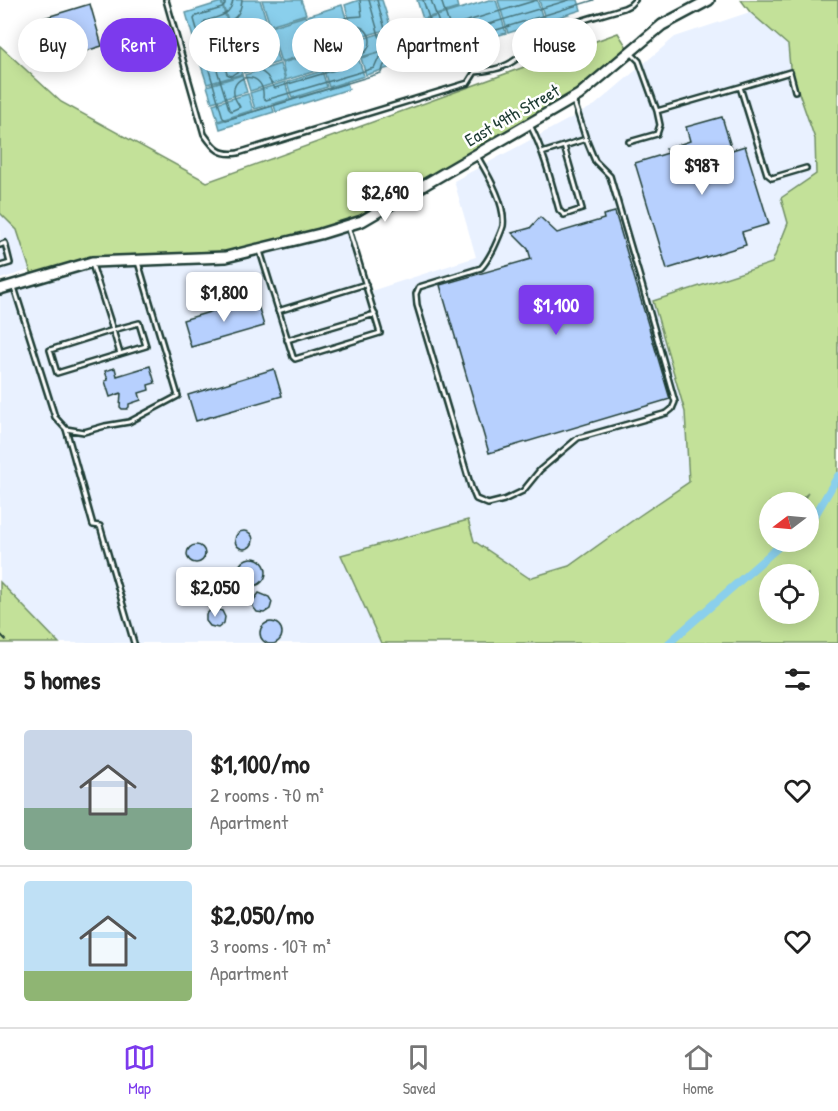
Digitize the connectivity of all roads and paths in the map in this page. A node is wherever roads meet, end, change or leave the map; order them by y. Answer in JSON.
{"nodes":[{"id":1,"x":166,"y":0,"type":"edge"},
{"id":2,"x":635,"y":0,"type":"edge"},
{"id":3,"x":709,"y":0,"type":"edge"},
{"id":4,"x":630,"y":52,"type":"junction"},
{"id":5,"x":740,"y":87,"type":"junction"},
{"id":6,"x":795,"y":91,"type":"dead end"},
{"id":7,"x":571,"y":99,"type":"junction"},
{"id":8,"x":657,"y":111,"type":"junction"},
{"id":9,"x":529,"y":124,"type":"junction"},
{"id":10,"x":586,"y":139,"type":"junction"},
{"id":11,"x":629,"y":142,"type":"dead end"},
{"id":12,"x":564,"y":146,"type":"junction"},
{"id":13,"x":542,"y":153,"type":"junction"},
{"id":14,"x":476,"y":154,"type":"junction"},
{"id":15,"x":806,"y":168,"type":"dead end"},
{"id":16,"x":347,"y":226,"type":"junction"},
{"id":17,"x":0,"y":245,"type":"edge"},
{"id":18,"x":260,"y":249,"type":"junction"},
{"id":19,"x":137,"y":260,"type":"junction"},
{"id":20,"x":92,"y":262,"type":"junction"},
{"id":21,"x":0,"y":266,"type":"edge"},
{"id":22,"x":366,"y":284,"type":"junction"},
{"id":23,"x":13,"y":285,"type":"junction"},
{"id":24,"x":0,"y":289,"type":"edge"},
{"id":25,"x":278,"y":310,"type":"junction"},
{"id":26,"x":375,"y":314,"type":"junction"},
{"id":27,"x":114,"y":330,"type":"junction"},
{"id":28,"x":287,"y":340,"type":"junction"},
{"id":29,"x":120,"y":354,"type":"junction"},
{"id":30,"x":66,"y":429,"type":"junction"},
{"id":31,"x":134,"y":643,"type":"edge"}],
"edges":[{"from":1,"to":2,"type":"lane"},
{"from":3,"to":4,"type":"street","name":"East 49th Street"},
{"from":4,"to":7,"type":"street","name":"East 49th Street"},
{"from":4,"to":8,"type":"lane"},
{"from":5,"to":6,"type":"lane"},
{"from":5,"to":8,"type":"lane"},
{"from":5,"to":15,"type":"lane"},
{"from":7,"to":9,"type":"street","name":"East 49th Street"},
{"from":7,"to":10,"type":"lane"},
{"from":8,"to":11,"type":"lane"},
{"from":9,"to":13,"type":"lane"},
{"from":9,"to":14,"type":"street","name":"East 49th Street"},
{"from":10,"to":12,"type":"lane"},
{"from":10,"to":14,"type":"lane"},
{"from":12,"to":13,"type":"lane"},
{"from":12,"to":13,"type":"lane"},
{"from":14,"to":16,"type":"street","name":"East 49th Street"},
{"from":16,"to":18,"type":"street","name":"East 49th Street"},
{"from":16,"to":22,"type":"lane"},
{"from":17,"to":21,"type":"lane"},
{"from":18,"to":19,"type":"street","name":"East 49th Street"},
{"from":18,"to":25,"type":"lane"},
{"from":19,"to":20,"type":"street","name":"East 49th Street"},
{"from":19,"to":30,"type":"lane"},
{"from":20,"to":23,"type":"street","name":"East 49th Street"},
{"from":20,"to":27,"type":"lane"},
{"from":22,"to":25,"type":"lane"},
{"from":22,"to":26,"type":"lane"},
{"from":23,"to":24,"type":"street","name":"East 49th Street"},
{"from":23,"to":30,"type":"lane"},
{"from":25,"to":28,"type":"lane"},
{"from":26,"to":28,"type":"lane"},
{"from":26,"to":28,"type":"lane"},
{"from":27,"to":29,"type":"lane"},
{"from":27,"to":29,"type":"lane"},
{"from":27,"to":29,"type":"lane"},
{"from":30,"to":31,"type":"lane"}]}
